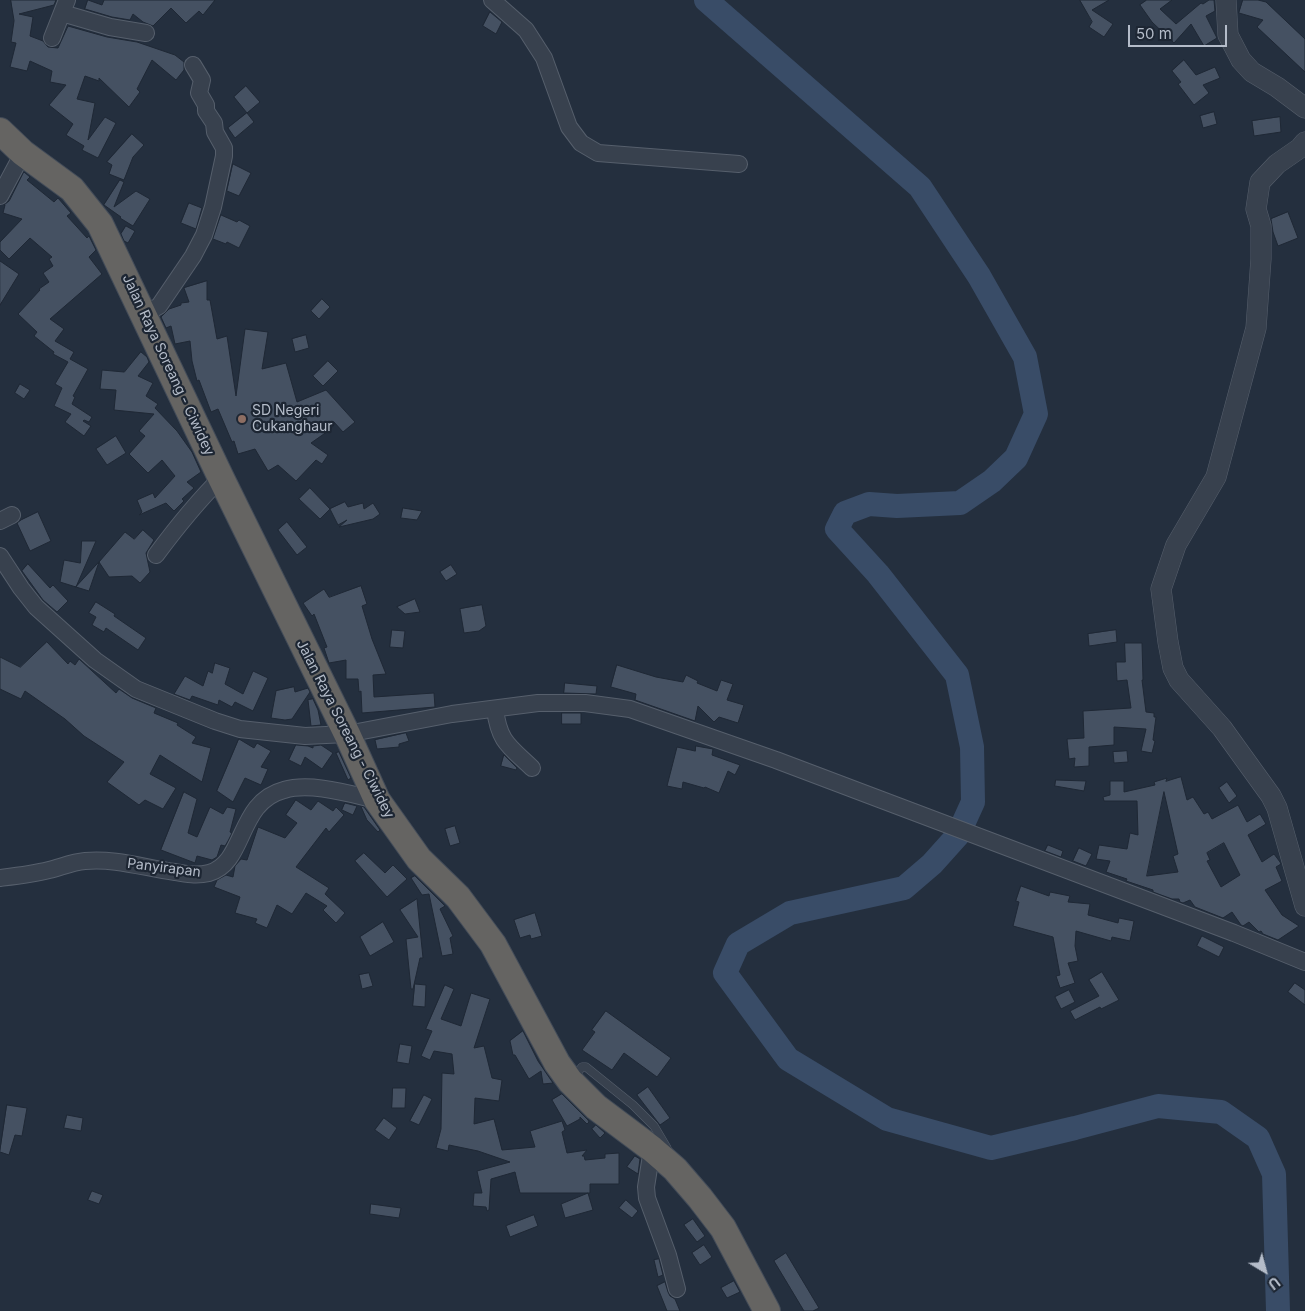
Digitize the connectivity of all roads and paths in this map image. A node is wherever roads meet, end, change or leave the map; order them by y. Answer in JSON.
{"nodes":[{"id":1,"x":492,"y":0,"type":"edge"},
{"id":2,"x":1226,"y":0,"type":"edge"},
{"id":3,"x":64,"y":6,"type":"edge"},
{"id":4,"x":146,"y":33,"type":"dead end"},
{"id":5,"x":52,"y":38,"type":"dead end"},
{"id":6,"x":193,"y":65,"type":"dead end"},
{"id":7,"x":1305,"y":108,"type":"edge"},
{"id":8,"x":0,"y":131,"type":"edge"},
{"id":9,"x":1305,"y":142,"type":"edge"},
{"id":10,"x":24,"y":153,"type":"junction"},
{"id":11,"x":739,"y":164,"type":"dead end"},
{"id":12,"x":0,"y":196,"type":"edge"},
{"id":13,"x":143,"y":315,"type":"junction"},
{"id":14,"x":222,"y":478,"type":"junction"},
{"id":15,"x":156,"y":555,"type":"dead end"},
{"id":16,"x":0,"y":556,"type":"edge"},
{"id":17,"x":495,"y":709,"type":"junction"},
{"id":18,"x":347,"y":734,"type":"junction"},
{"id":19,"x":532,"y":768,"type":"dead end"},
{"id":20,"x":377,"y":800,"type":"junction"},
{"id":21,"x":0,"y":878,"type":"edge"},
{"id":22,"x":1305,"y":906,"type":"edge"},
{"id":23,"x":1305,"y":962,"type":"edge"},
{"id":24,"x":570,"y":1081,"type":"junction"},
{"id":25,"x":652,"y":1149,"type":"junction"},
{"id":26,"x":675,"y":1170,"type":"junction"},
{"id":27,"x":677,"y":1289,"type":"dead end"},
{"id":28,"x":767,"y":1311,"type":"edge"}],
"edges":[{"from":1,"to":11,"type":"street"},
{"from":2,"to":7,"type":"street"},
{"from":3,"to":4,"type":"street"},
{"from":3,"to":5,"type":"street"},
{"from":6,"to":13,"type":"street"},
{"from":8,"to":10,"type":"highway","name":"Jalan Raya Soreang - Ciwidey"},
{"from":9,"to":22,"type":"street"},
{"from":10,"to":12,"type":"street"},
{"from":10,"to":13,"type":"highway","name":"Jalan Raya Soreang - Ciwidey"},
{"from":13,"to":14,"type":"highway","name":"Jalan Raya Soreang - Ciwidey"},
{"from":14,"to":15,"type":"street"},
{"from":14,"to":18,"type":"highway","name":"Jalan Raya Soreang - Ciwidey"},
{"from":16,"to":18,"type":"street"},
{"from":17,"to":18,"type":"street"},
{"from":17,"to":19,"type":"street"},
{"from":17,"to":23,"type":"street"},
{"from":18,"to":20,"type":"highway","name":"Jalan Raya Soreang - Ciwidey"},
{"from":20,"to":21,"type":"street","name":"Panyirapan"},
{"from":20,"to":24,"type":"highway","name":"Jalan Raya Soreang - Ciwidey"},
{"from":24,"to":25,"type":"highway","name":"Jalan Raya Soreang - Ciwidey"},
{"from":24,"to":26,"type":"lane"},
{"from":25,"to":26,"type":"highway","name":"Jalan Raya Soreang - Ciwidey"},
{"from":25,"to":27,"type":"street"},
{"from":26,"to":28,"type":"highway","name":"Jalan Raya Soreang - Ciwidey"}]}
